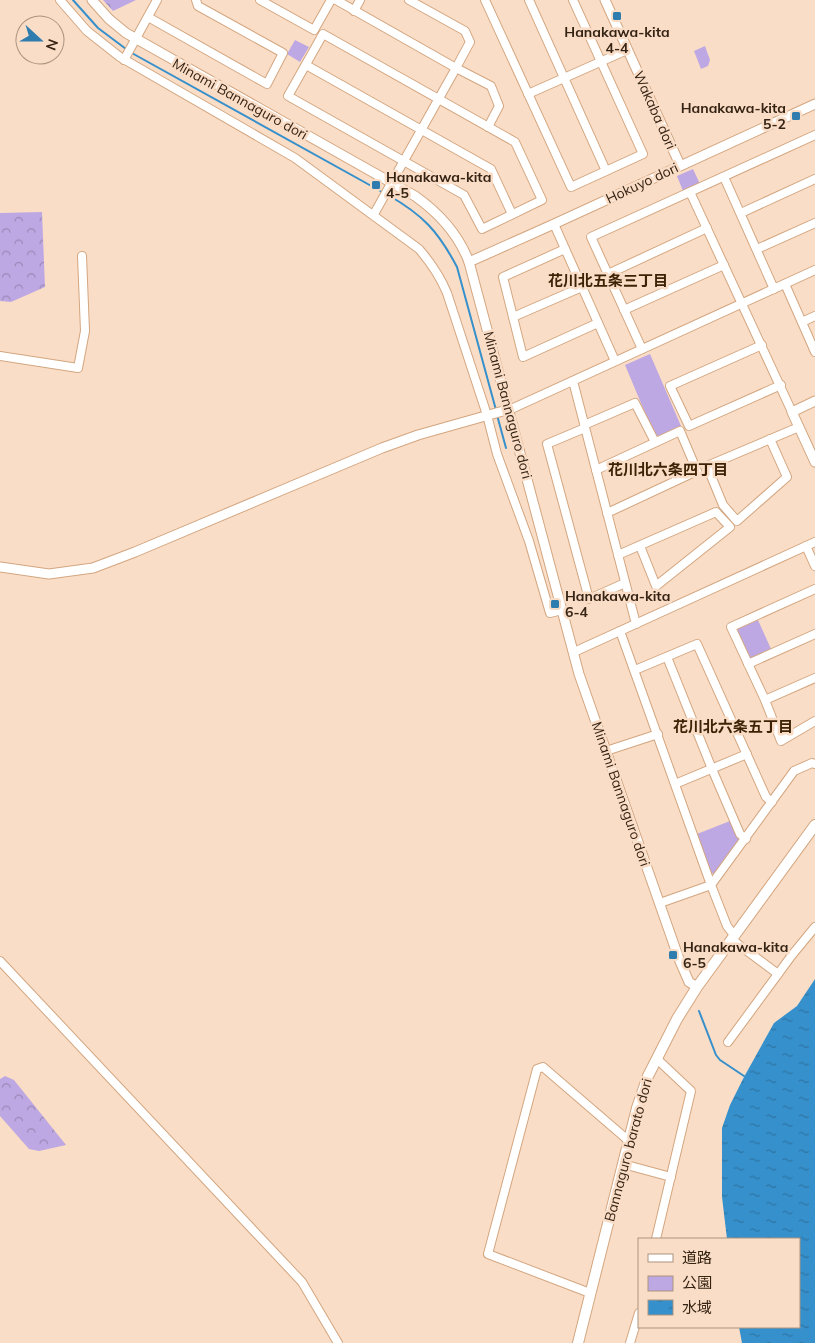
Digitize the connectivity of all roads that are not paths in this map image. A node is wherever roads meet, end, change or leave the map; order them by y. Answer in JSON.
{"nodes":[{"id":1,"x":60,"y":0,"type":"edge"},
{"id":2,"x":92,"y":0,"type":"edge"},
{"id":3,"x":157,"y":0,"type":"edge"},
{"id":4,"x":196,"y":0,"type":"edge"},
{"id":5,"x":260,"y":0,"type":"edge"},
{"id":6,"x":331,"y":0,"type":"edge"},
{"id":7,"x":336,"y":0,"type":"edge"},
{"id":8,"x":360,"y":0,"type":"edge"},
{"id":9,"x":409,"y":0,"type":"edge"},
{"id":10,"x":487,"y":0,"type":"edge"},
{"id":11,"x":529,"y":0,"type":"edge"},
{"id":12,"x":573,"y":0,"type":"edge"},
{"id":13,"x":605,"y":0,"type":"edge"},
{"id":14,"x":354,"y":10,"type":"junction"},
{"id":15,"x":148,"y":17,"type":"junction"},
{"id":16,"x":134,"y":43,"type":"junction"},
{"id":17,"x":627,"y":50,"type":"junction"},
{"id":18,"x":126,"y":57,"type":"junction"},
{"id":19,"x":601,"y":62,"type":"junction"},
{"id":20,"x":306,"y":65,"type":"junction"},
{"id":21,"x":456,"y":68,"type":"junction"},
{"id":22,"x":565,"y":78,"type":"junction"},
{"id":23,"x":528,"y":94,"type":"junction"},
{"id":24,"x":439,"y":99,"type":"junction"},
{"id":25,"x":815,"y":104,"type":"edge"},
{"id":26,"x":488,"y":127,"type":"junction"},
{"id":27,"x":421,"y":130,"type":"junction"},
{"id":28,"x":815,"y":135,"type":"edge"},
{"id":29,"x":404,"y":160,"type":"junction"},
{"id":30,"x":680,"y":166,"type":"junction"},
{"id":31,"x":606,"y":171,"type":"junction"},
{"id":32,"x":724,"y":177,"type":"junction"},
{"id":33,"x":815,"y":179,"type":"edge"},
{"id":34,"x":390,"y":186,"type":"junction"},
{"id":35,"x":690,"y":192,"type":"junction"},
{"id":36,"x":741,"y":213,"type":"junction"},
{"id":37,"x":374,"y":214,"type":"junction"},
{"id":38,"x":512,"y":214,"type":"junction"},
{"id":39,"x":815,"y":223,"type":"edge"},
{"id":40,"x":554,"y":224,"type":"junction"},
{"id":41,"x":707,"y":228,"type":"junction"},
{"id":42,"x":565,"y":249,"type":"junction"},
{"id":43,"x":757,"y":249,"type":"junction"},
{"id":44,"x":82,"y":256,"type":"dead end"},
{"id":45,"x":469,"y":262,"type":"junction"},
{"id":46,"x":724,"y":264,"type":"junction"},
{"id":47,"x":815,"y":270,"type":"edge"},
{"id":48,"x":608,"y":274,"type":"junction"},
{"id":49,"x":785,"y":284,"type":"junction"},
{"id":50,"x":582,"y":286,"type":"junction"},
{"id":51,"x":774,"y":289,"type":"junction"},
{"id":52,"x":742,"y":304,"type":"junction"},
{"id":53,"x":624,"y":310,"type":"junction"},
{"id":54,"x":815,"y":316,"type":"edge"},
{"id":55,"x":513,"y":318,"type":"junction"},
{"id":56,"x":802,"y":322,"type":"junction"},
{"id":57,"x":598,"y":323,"type":"junction"},
{"id":58,"x":762,"y":345,"type":"junction"},
{"id":59,"x":642,"y":349,"type":"junction"},
{"id":60,"x":815,"y":352,"type":"edge"},
{"id":61,"x":0,"y":356,"type":"edge"},
{"id":62,"x":615,"y":361,"type":"junction"},
{"id":63,"x":573,"y":381,"type":"junction"},
{"id":64,"x":781,"y":385,"type":"junction"},
{"id":65,"x":815,"y":401,"type":"edge"},
{"id":66,"x":506,"y":411,"type":"junction"},
{"id":67,"x":792,"y":412,"type":"junction"},
{"id":68,"x":490,"y":415,"type":"junction"},
{"id":69,"x":585,"y":426,"type":"junction"},
{"id":70,"x":799,"y":427,"type":"junction"},
{"id":71,"x":770,"y":439,"type":"junction"},
{"id":72,"x":655,"y":442,"type":"junction"},
{"id":73,"x":815,"y":462,"type":"edge"},
{"id":74,"x":596,"y":470,"type":"junction"},
{"id":75,"x":607,"y":513,"type":"junction"},
{"id":76,"x":815,"y":542,"type":"edge"},
{"id":77,"x":640,"y":546,"type":"junction"},
{"id":78,"x":806,"y":546,"type":"junction"},
{"id":79,"x":618,"y":556,"type":"junction"},
{"id":80,"x":815,"y":566,"type":"edge"},
{"id":81,"x":0,"y":567,"type":"edge"},
{"id":82,"x":625,"y":583,"type":"junction"},
{"id":83,"x":815,"y":589,"type":"edge"},
{"id":84,"x":562,"y":610,"type":"junction"},
{"id":85,"x":636,"y":624,"type":"junction"},
{"id":86,"x":620,"y":631,"type":"junction"},
{"id":87,"x":815,"y":634,"type":"edge"},
{"id":88,"x":574,"y":652,"type":"junction"},
{"id":89,"x":667,"y":657,"type":"junction"},
{"id":90,"x":748,"y":664,"type":"junction"},
{"id":91,"x":635,"y":670,"type":"junction"},
{"id":92,"x":815,"y":678,"type":"edge"},
{"id":93,"x":765,"y":700,"type":"junction"},
{"id":94,"x":815,"y":721,"type":"edge"},
{"id":95,"x":658,"y":734,"type":"junction"},
{"id":96,"x":606,"y":751,"type":"junction"},
{"id":97,"x":747,"y":754,"type":"junction"},
{"id":98,"x":815,"y":764,"type":"edge"},
{"id":99,"x":712,"y":768,"type":"junction"},
{"id":100,"x":675,"y":784,"type":"junction"},
{"id":101,"x":772,"y":802,"type":"junction"},
{"id":102,"x":815,"y":825,"type":"edge"},
{"id":103,"x":746,"y":839,"type":"junction"},
{"id":104,"x":711,"y":885,"type":"junction"},
{"id":105,"x":660,"y":903,"type":"junction"},
{"id":106,"x":815,"y":927,"type":"edge"},
{"id":107,"x":733,"y":937,"type":"junction"},
{"id":108,"x":0,"y":961,"type":"edge"},
{"id":109,"x":778,"y":974,"type":"junction"},
{"id":110,"x":697,"y":987,"type":"junction"},
{"id":111,"x":728,"y":1042,"type":"dead end"},
{"id":112,"x":657,"y":1059,"type":"junction"},
{"id":113,"x":629,"y":1142,"type":"junction"},
{"id":114,"x":623,"y":1164,"type":"junction"},
{"id":115,"x":671,"y":1177,"type":"junction"},
{"id":116,"x":656,"y":1238,"type":"edge"},
{"id":117,"x":590,"y":1293,"type":"junction"},
{"id":118,"x":638,"y":1317,"type":"edge"},
{"id":119,"x":338,"y":1343,"type":"edge"},
{"id":120,"x":578,"y":1343,"type":"edge"},
{"id":121,"x":630,"y":1343,"type":"edge"}],
"edges":[{"from":1,"to":18,"type":"street"},
{"from":2,"to":16,"type":"street","name":"Minami Bannaguro dori"},
{"from":3,"to":15,"type":"street"},
{"from":4,"to":15,"type":"street"},
{"from":5,"to":6,"type":"street"},
{"from":7,"to":14,"type":"street"},
{"from":8,"to":14,"type":"street"},
{"from":9,"to":21,"type":"street"},
{"from":10,"to":23,"type":"street"},
{"from":11,"to":22,"type":"street"},
{"from":12,"to":19,"type":"street"},
{"from":13,"to":17,"type":"street","name":"Wakaba dori"},
{"from":14,"to":21,"type":"street"},
{"from":15,"to":16,"type":"street"},
{"from":16,"to":18,"type":"street"},
{"from":16,"to":34,"type":"street","name":"Minami Bannaguro dori"},
{"from":17,"to":19,"type":"street"},
{"from":17,"to":30,"type":"street","name":"Wakaba dori"},
{"from":18,"to":37,"type":"street"},
{"from":19,"to":22,"type":"street"},
{"from":19,"to":31,"type":"street"},
{"from":20,"to":24,"type":"street"},
{"from":20,"to":27,"type":"street"},
{"from":20,"to":29,"type":"street"},
{"from":21,"to":24,"type":"street"},
{"from":21,"to":26,"type":"street"},
{"from":22,"to":23,"type":"street"},
{"from":22,"to":31,"type":"street"},
{"from":23,"to":31,"type":"street"},
{"from":24,"to":26,"type":"street"},
{"from":24,"to":27,"type":"street"},
{"from":25,"to":30,"type":"street","name":"Hokuyo dori"},
{"from":26,"to":38,"type":"street"},
{"from":27,"to":29,"type":"street"},
{"from":27,"to":38,"type":"street"},
{"from":28,"to":32,"type":"street"},
{"from":29,"to":34,"type":"street"},
{"from":29,"to":38,"type":"street"},
{"from":30,"to":40,"type":"street","name":"Hokuyo dori"},
{"from":32,"to":35,"type":"street"},
{"from":32,"to":36,"type":"street"},
{"from":33,"to":36,"type":"street"},
{"from":34,"to":37,"type":"street"},
{"from":34,"to":45,"type":"street","name":"Minami Bannaguro dori"},
{"from":35,"to":41,"type":"street"},
{"from":35,"to":48,"type":"street"},
{"from":36,"to":43,"type":"street"},
{"from":37,"to":68,"type":"street"},
{"from":39,"to":43,"type":"street"},
{"from":40,"to":42,"type":"street"},
{"from":40,"to":45,"type":"street","name":"Hokuyo dori"},
{"from":41,"to":46,"type":"street"},
{"from":41,"to":48,"type":"street"},
{"from":42,"to":50,"type":"street"},
{"from":42,"to":55,"type":"street"},
{"from":43,"to":51,"type":"street"},
{"from":44,"to":61,"type":"street"},
{"from":45,"to":66,"type":"street","name":"Minami Bannaguro dori"},
{"from":46,"to":52,"type":"street"},
{"from":46,"to":53,"type":"street"},
{"from":47,"to":49,"type":"street"},
{"from":48,"to":53,"type":"street"},
{"from":49,"to":51,"type":"street"},
{"from":49,"to":56,"type":"street"},
{"from":50,"to":55,"type":"street"},
{"from":50,"to":57,"type":"street"},
{"from":51,"to":52,"type":"street"},
{"from":52,"to":58,"type":"street"},
{"from":52,"to":59,"type":"street"},
{"from":53,"to":59,"type":"street"},
{"from":54,"to":56,"type":"street"},
{"from":55,"to":57,"type":"street"},
{"from":56,"to":60,"type":"street"},
{"from":57,"to":62,"type":"street"},
{"from":58,"to":64,"type":"street"},
{"from":58,"to":64,"type":"street"},
{"from":59,"to":62,"type":"street"},
{"from":62,"to":63,"type":"street"},
{"from":63,"to":66,"type":"street"},
{"from":63,"to":69,"type":"street"},
{"from":64,"to":67,"type":"street"},
{"from":65,"to":67,"type":"street"},
{"from":66,"to":68,"type":"street"},
{"from":66,"to":84,"type":"street","name":"Minami Bannaguro dori"},
{"from":67,"to":70,"type":"street"},
{"from":68,"to":81,"type":"street"},
{"from":68,"to":84,"type":"street"},
{"from":69,"to":72,"type":"street"},
{"from":69,"to":74,"type":"street"},
{"from":69,"to":82,"type":"street"},
{"from":70,"to":71,"type":"street"},
{"from":70,"to":73,"type":"street"},
{"from":71,"to":71,"type":"street"},
{"from":72,"to":74,"type":"street"},
{"from":72,"to":75,"type":"street"},
{"from":74,"to":75,"type":"street"},
{"from":75,"to":79,"type":"street"},
{"from":76,"to":78,"type":"street"},
{"from":77,"to":77,"type":"street"},
{"from":77,"to":79,"type":"street"},
{"from":78,"to":80,"type":"street"},
{"from":78,"to":85,"type":"street"},
{"from":79,"to":82,"type":"street"},
{"from":82,"to":85,"type":"street"},
{"from":83,"to":90,"type":"street"},
{"from":84,"to":88,"type":"street","name":"Minami Bannaguro dori"},
{"from":85,"to":86,"type":"street"},
{"from":86,"to":88,"type":"street"},
{"from":86,"to":91,"type":"street"},
{"from":87,"to":90,"type":"street"},
{"from":88,"to":96,"type":"street","name":"Minami Bannaguro dori"},
{"from":89,"to":91,"type":"street"},
{"from":89,"to":97,"type":"street"},
{"from":89,"to":99,"type":"street"},
{"from":90,"to":93,"type":"street"},
{"from":91,"to":95,"type":"street"},
{"from":92,"to":93,"type":"street"},
{"from":93,"to":94,"type":"street"},
{"from":95,"to":96,"type":"street"},
{"from":95,"to":100,"type":"street"},
{"from":96,"to":105,"type":"street","name":"Minami Bannaguro dori"},
{"from":97,"to":99,"type":"street"},
{"from":97,"to":101,"type":"street"},
{"from":98,"to":101,"type":"street"},
{"from":99,"to":100,"type":"street"},
{"from":99,"to":103,"type":"street"},
{"from":100,"to":104,"type":"street"},
{"from":101,"to":103,"type":"street"},
{"from":102,"to":107,"type":"main road","name":"Bannaguro barato dori"},
{"from":103,"to":104,"type":"street"},
{"from":104,"to":105,"type":"street"},
{"from":104,"to":107,"type":"street"},
{"from":105,"to":110,"type":"street","name":"Minami Bannaguro dori"},
{"from":106,"to":109,"type":"street"},
{"from":107,"to":109,"type":"street"},
{"from":107,"to":110,"type":"main road","name":"Bannaguro barato dori"},
{"from":108,"to":119,"type":"street"},
{"from":109,"to":111,"type":"street"},
{"from":110,"to":112,"type":"main road","name":"Bannaguro barato dori"},
{"from":112,"to":113,"type":"main road","name":"Bannaguro barato dori"},
{"from":112,"to":115,"type":"street"},
{"from":113,"to":114,"type":"main road","name":"Bannaguro barato dori"},
{"from":113,"to":117,"type":"street"},
{"from":114,"to":115,"type":"street"},
{"from":114,"to":117,"type":"main road","name":"Bannaguro barato dori"},
{"from":115,"to":116,"type":"street"},
{"from":117,"to":120,"type":"main road","name":"Bannaguro barato dori"},
{"from":118,"to":121,"type":"street"}]}
